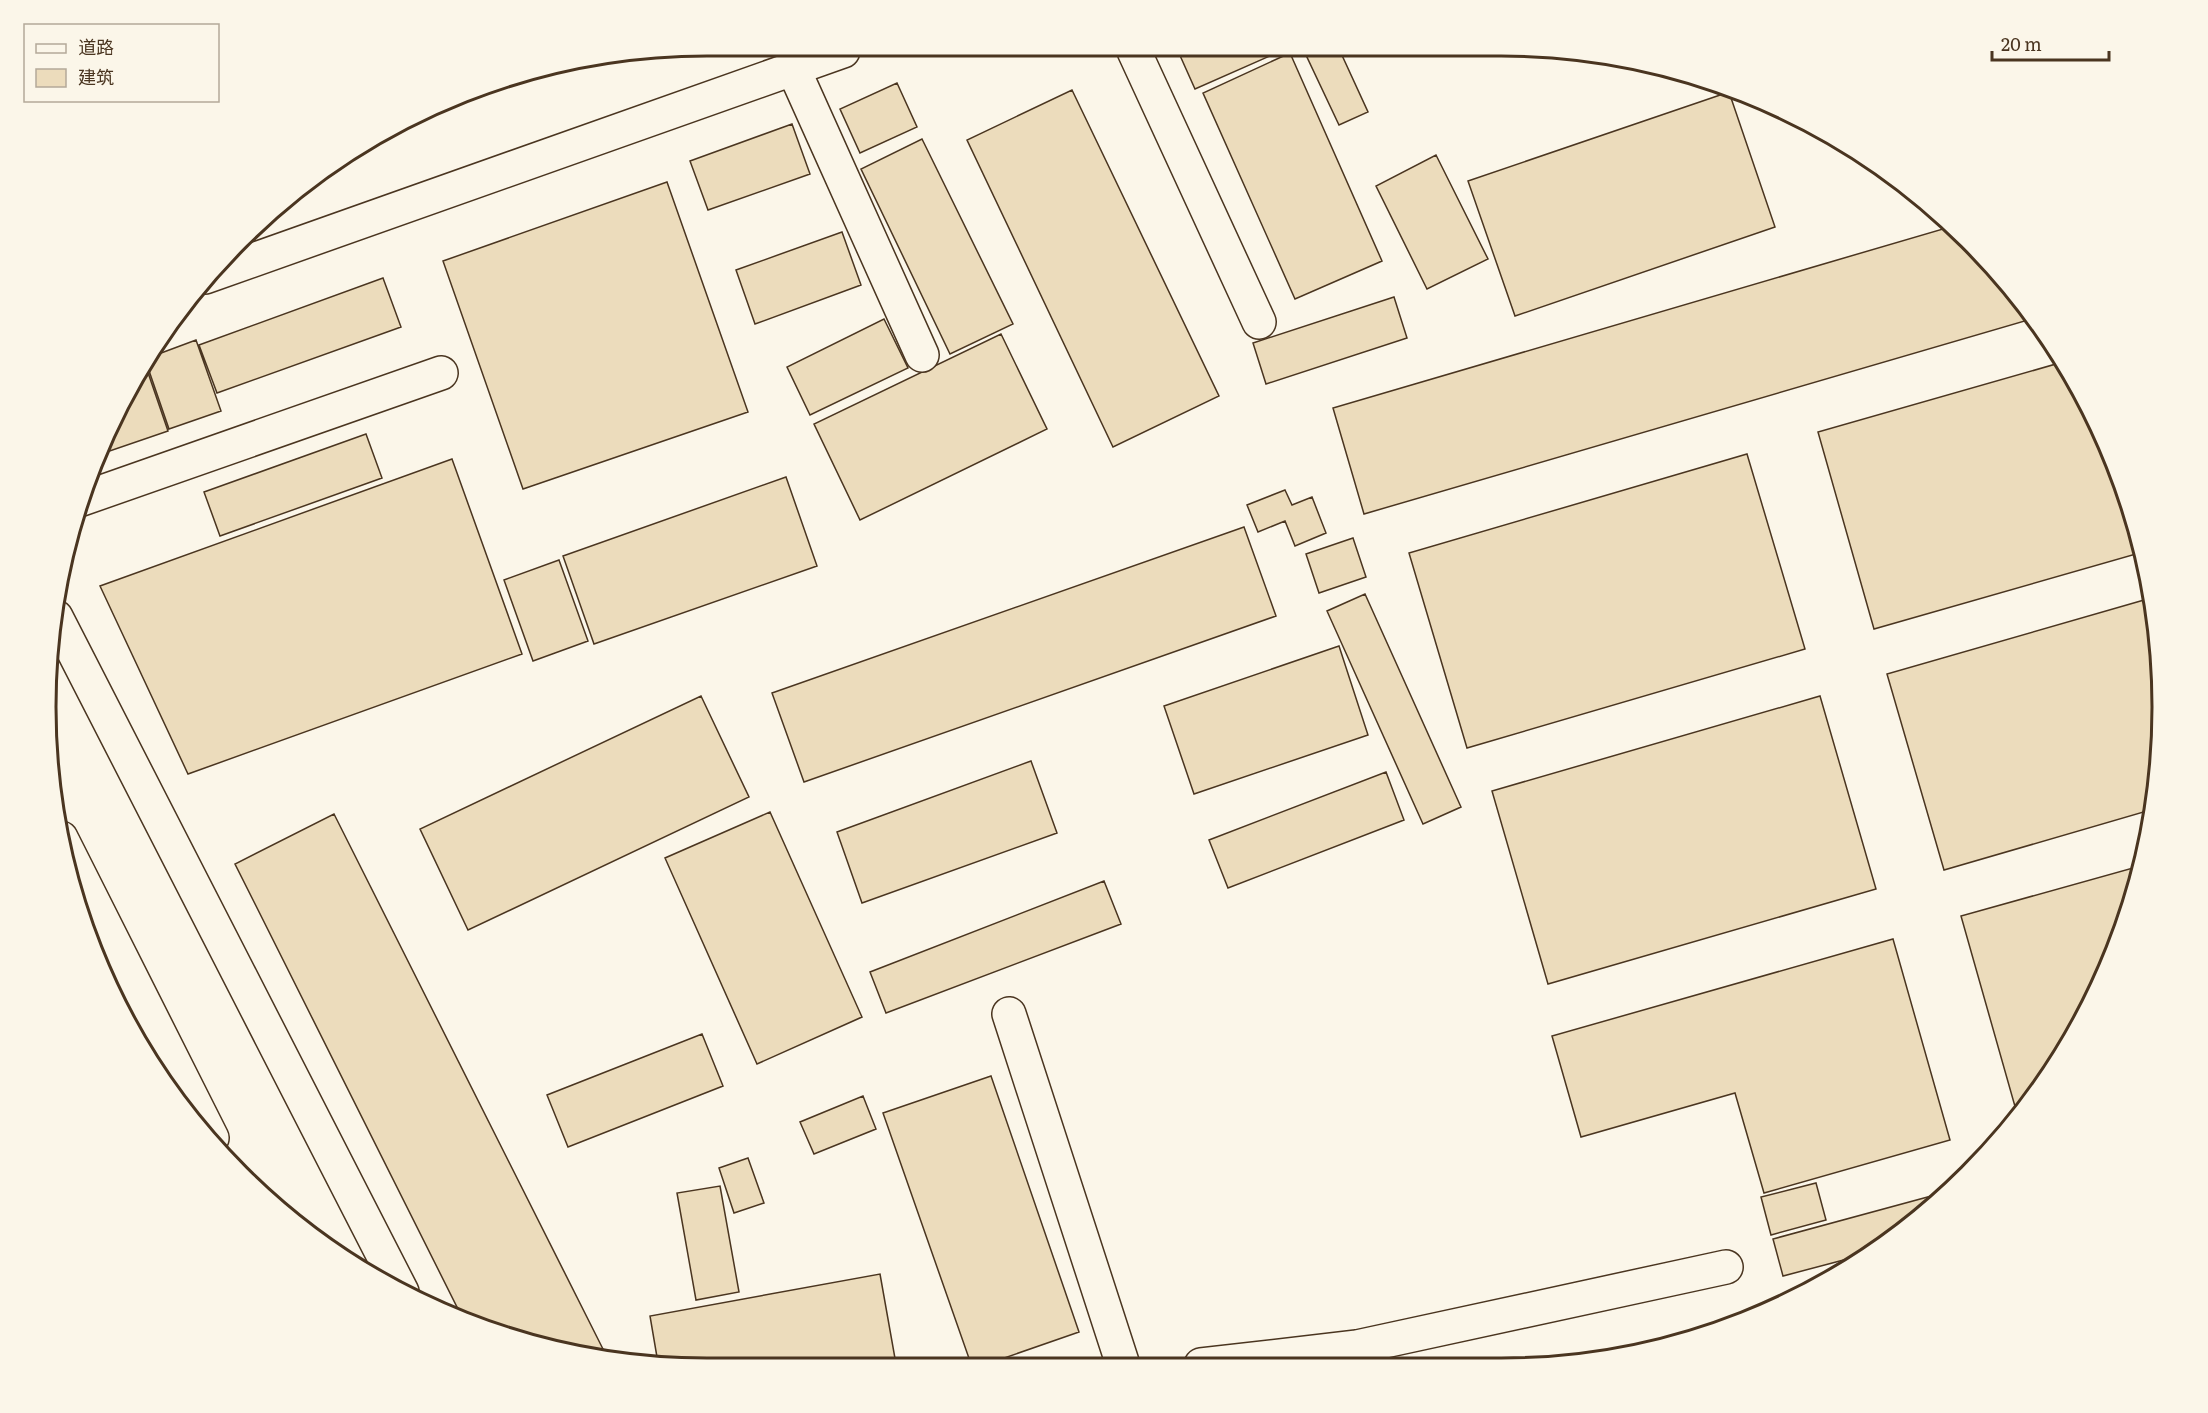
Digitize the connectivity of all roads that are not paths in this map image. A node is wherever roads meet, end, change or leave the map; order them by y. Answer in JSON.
{"nodes":[{"id":1,"x":828,"y":56,"type":"edge"},
{"id":2,"x":1136,"y":56,"type":"edge"},
{"id":3,"x":793,"y":68,"type":"junction"},
{"id":4,"x":223,"y":271,"type":"edge"},
{"id":5,"x":1259,"y":322,"type":"dead end"},
{"id":6,"x":922,"y":355,"type":"dead end"},
{"id":7,"x":441,"y":373,"type":"dead end"},
{"id":8,"x":90,"y":496,"type":"edge"},
{"id":9,"x":61,"y":626,"type":"edge"},
{"id":10,"x":76,"y":869,"type":"edge"},
{"id":11,"x":1009,"y":1014,"type":"dead end"},
{"id":12,"x":201,"y":1117,"type":"edge"},
{"id":13,"x":1726,"y":1267,"type":"dead end"},
{"id":14,"x":394,"y":1277,"type":"edge"},
{"id":15,"x":1121,"y":1358,"type":"edge"},
{"id":16,"x":1262,"y":1358,"type":"edge"}],
"edges":[{"from":1,"to":3,"type":"street"},
{"from":2,"to":5,"type":"street"},
{"from":3,"to":4,"type":"street"},
{"from":3,"to":6,"type":"street"},
{"from":7,"to":8,"type":"street"},
{"from":9,"to":14,"type":"street"},
{"from":10,"to":12,"type":"street"},
{"from":11,"to":15,"type":"street"},
{"from":13,"to":16,"type":"street"}]}
